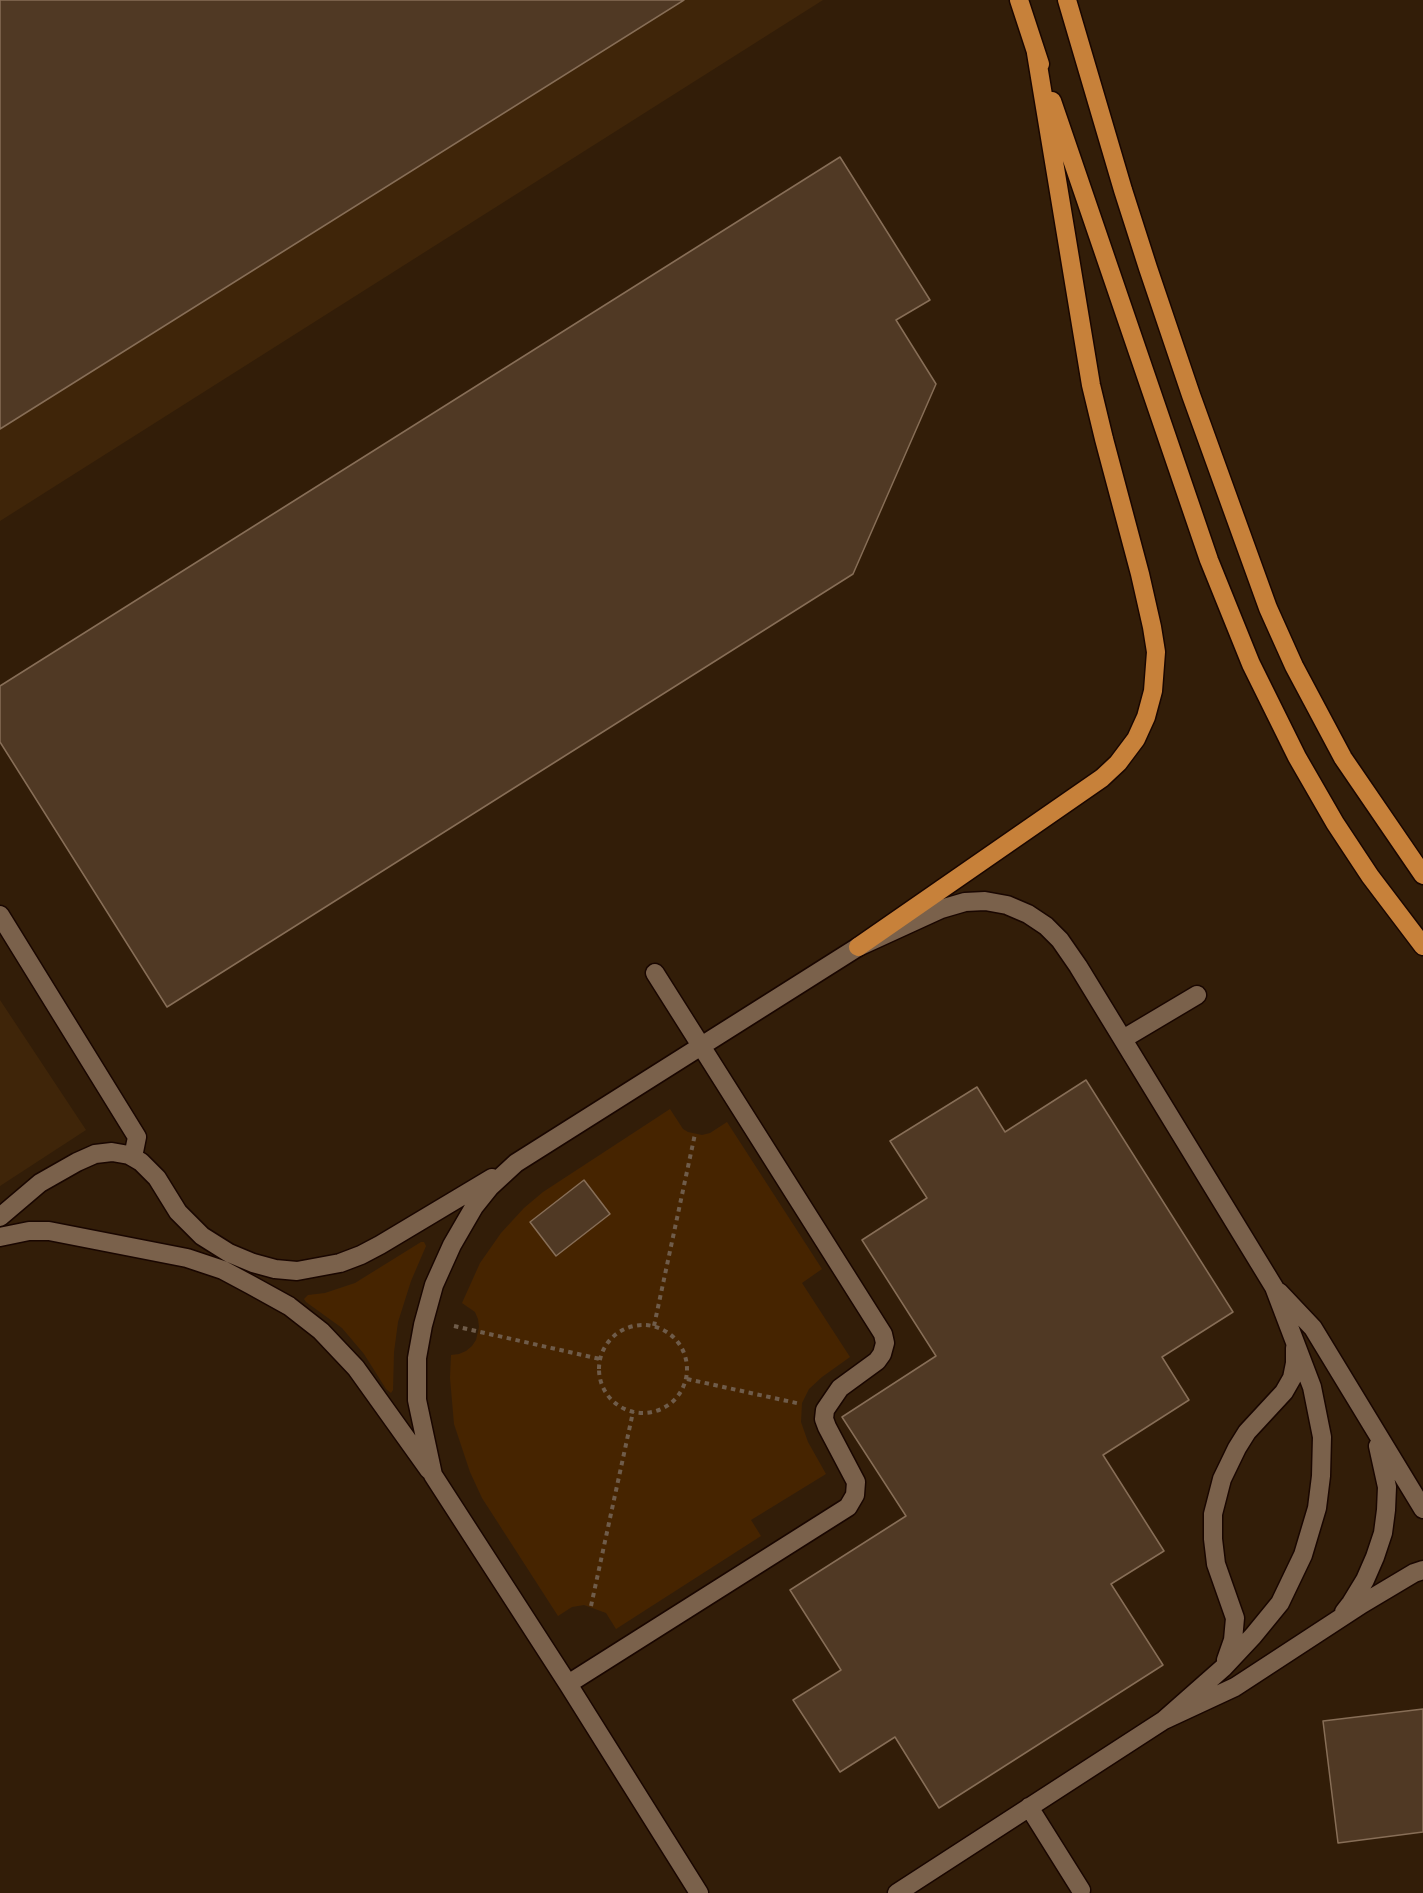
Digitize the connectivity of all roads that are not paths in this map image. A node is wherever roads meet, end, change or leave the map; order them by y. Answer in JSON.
{"nodes":[{"id":1,"x":1019,"y":0,"type":"edge"},
{"id":2,"x":1067,"y":0,"type":"edge"},
{"id":3,"x":1036,"y":53,"type":"junction"},
{"id":4,"x":1423,"y":875,"type":"edge"},
{"id":5,"x":0,"y":915,"type":"edge"},
{"id":6,"x":1423,"y":946,"type":"edge"},
{"id":7,"x":858,"y":947,"type":"junction"},
{"id":8,"x":655,"y":973,"type":"dead end"},
{"id":9,"x":1197,"y":995,"type":"dead end"},
{"id":10,"x":1123,"y":1039,"type":"junction"},
{"id":11,"x":701,"y":1047,"type":"junction"},
{"id":12,"x":133,"y":1157,"type":"junction"},
{"id":13,"x":516,"y":1163,"type":"junction"},
{"id":14,"x":0,"y":1217,"type":"edge"},
{"id":15,"x":0,"y":1237,"type":"edge"},
{"id":16,"x":1274,"y":1287,"type":"junction"},
{"id":17,"x":1293,"y":1339,"type":"junction"},
{"id":18,"x":1372,"y":1426,"type":"junction"},
{"id":19,"x":433,"y":1475,"type":"junction"},
{"id":20,"x":1423,"y":1509,"type":"edge"},
{"id":21,"x":1423,"y":1570,"type":"edge"},
{"id":22,"x":1333,"y":1624,"type":"junction"},
{"id":23,"x":1223,"y":1668,"type":"junction"},
{"id":24,"x":568,"y":1684,"type":"junction"},
{"id":25,"x":1164,"y":1720,"type":"junction"},
{"id":26,"x":1029,"y":1807,"type":"junction"},
{"id":27,"x":1081,"y":1890,"type":"dead end"},
{"id":28,"x":699,"y":1893,"type":"edge"},
{"id":29,"x":897,"y":1893,"type":"edge"}],
"edges":[{"from":1,"to":3,"type":"highway"},
{"from":2,"to":4,"type":"highway"},
{"from":3,"to":6,"type":"highway"},
{"from":3,"to":7,"type":"highway"},
{"from":5,"to":12,"type":"street"},
{"from":7,"to":10,"type":"street"},
{"from":7,"to":11,"type":"street"},
{"from":8,"to":11,"type":"street"},
{"from":9,"to":10,"type":"street"},
{"from":10,"to":16,"type":"street"},
{"from":11,"to":13,"type":"street"},
{"from":11,"to":24,"type":"street"},
{"from":12,"to":13,"type":"street"},
{"from":12,"to":14,"type":"street"},
{"from":13,"to":19,"type":"street"},
{"from":15,"to":19,"type":"street"},
{"from":16,"to":17,"type":"street"},
{"from":16,"to":18,"type":"street"},
{"from":17,"to":23,"type":"street"},
{"from":17,"to":23,"type":"street"},
{"from":18,"to":20,"type":"street"},
{"from":18,"to":22,"type":"street"},
{"from":19,"to":24,"type":"street"},
{"from":21,"to":22,"type":"street"},
{"from":22,"to":25,"type":"street"},
{"from":23,"to":25,"type":"street"},
{"from":24,"to":28,"type":"street"},
{"from":25,"to":26,"type":"street"},
{"from":26,"to":27,"type":"street"},
{"from":26,"to":29,"type":"street"}]}
